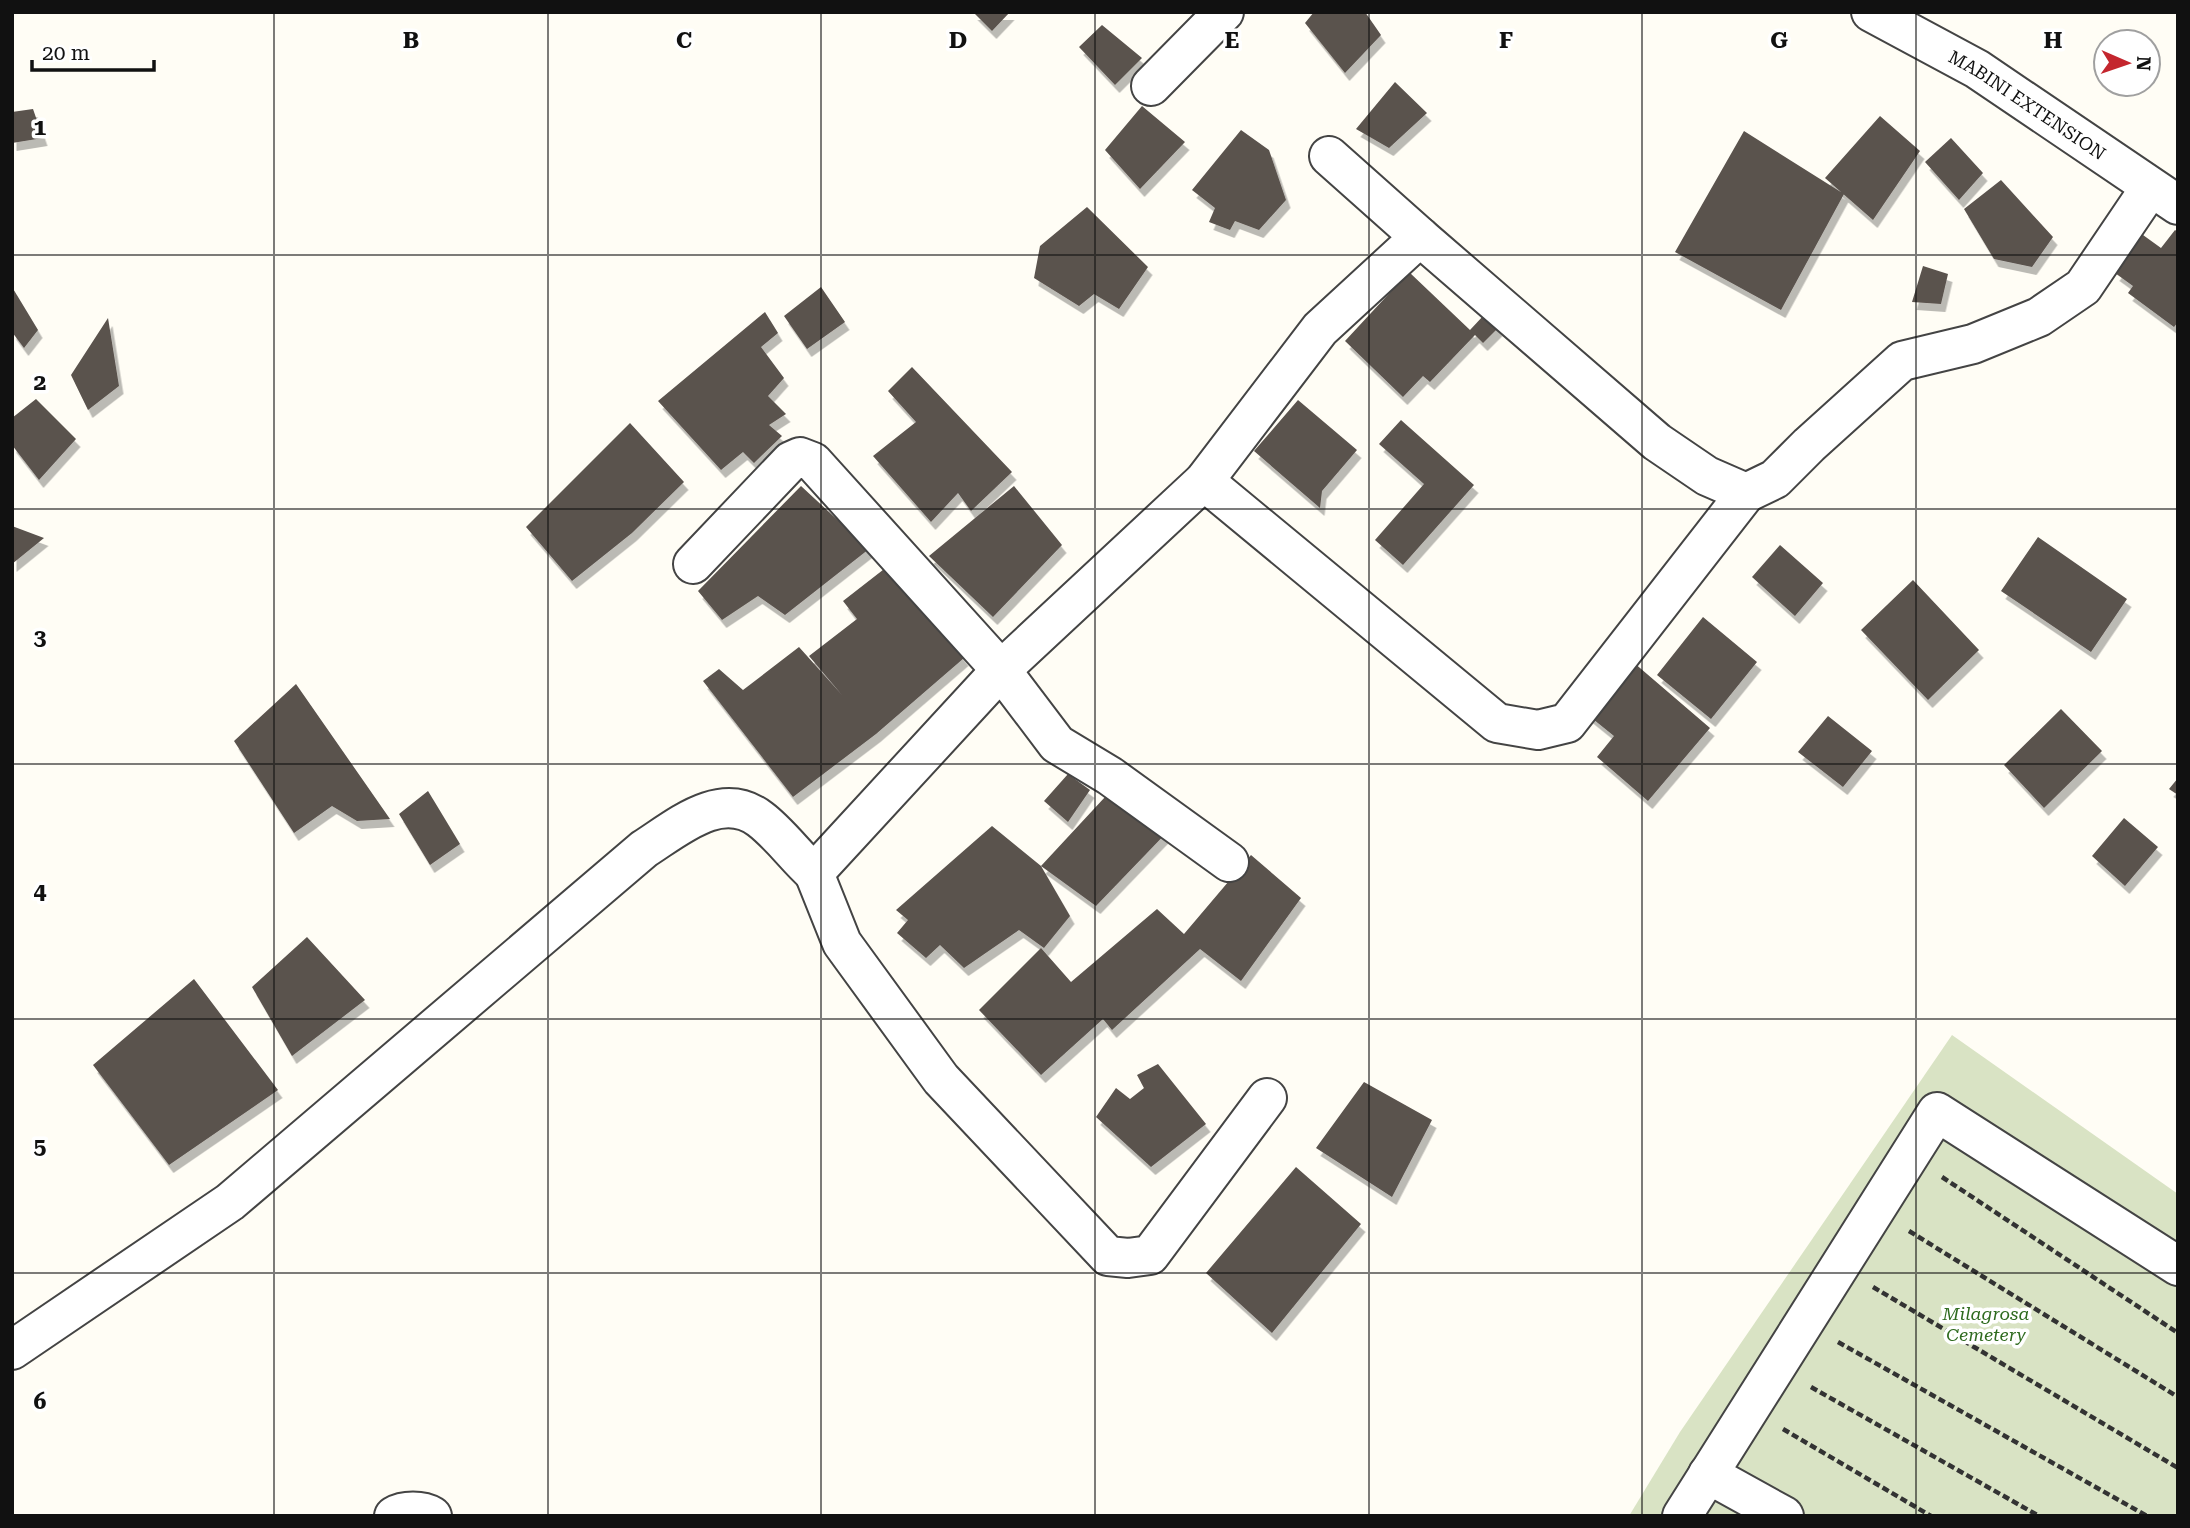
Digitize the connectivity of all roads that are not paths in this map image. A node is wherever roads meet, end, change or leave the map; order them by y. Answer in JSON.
{"nodes":[{"id":1,"x":1224,"y":12,"type":"edge"},
{"id":2,"x":1871,"y":12,"type":"edge"},
{"id":3,"x":1151,"y":86,"type":"dead end"},
{"id":4,"x":1329,"y":156,"type":"dead end"},
{"id":5,"x":2164,"y":196,"type":"edge"},
{"id":6,"x":1420,"y":237,"type":"junction"},
{"id":7,"x":1204,"y":481,"type":"junction"},
{"id":8,"x":1746,"y":493,"type":"junction"},
{"id":9,"x":693,"y":564,"type":"dead end"},
{"id":10,"x":1000,"y":670,"type":"junction"},
{"id":11,"x":1229,"y":862,"type":"dead end"},
{"id":12,"x":814,"y":873,"type":"junction"},
{"id":13,"x":1266,"y":1098,"type":"dead end"},
{"id":14,"x":2178,"y":1266,"type":"edge"},
{"id":15,"x":12,"y":1350,"type":"edge"},
{"id":16,"x":1708,"y":1474,"type":"junction"},
{"id":17,"x":394,"y":1516,"type":"edge"},
{"id":18,"x":432,"y":1516,"type":"edge"},
{"id":19,"x":1682,"y":1516,"type":"edge"},
{"id":20,"x":1784,"y":1516,"type":"edge"}],
"edges":[{"from":1,"to":3,"type":"street"},
{"from":2,"to":5,"type":"street","name":"MABINI EXTENSION"},
{"from":4,"to":6,"type":"street"},
{"from":5,"to":8,"type":"street"},
{"from":6,"to":7,"type":"street"},
{"from":6,"to":8,"type":"street"},
{"from":7,"to":8,"type":"street"},
{"from":7,"to":10,"type":"street"},
{"from":9,"to":10,"type":"street"},
{"from":10,"to":11,"type":"street"},
{"from":10,"to":12,"type":"street"},
{"from":12,"to":13,"type":"street"},
{"from":12,"to":15,"type":"street"},
{"from":14,"to":16,"type":"street"},
{"from":16,"to":19,"type":"street"},
{"from":16,"to":20,"type":"street"},
{"from":17,"to":18,"type":"street"}]}
